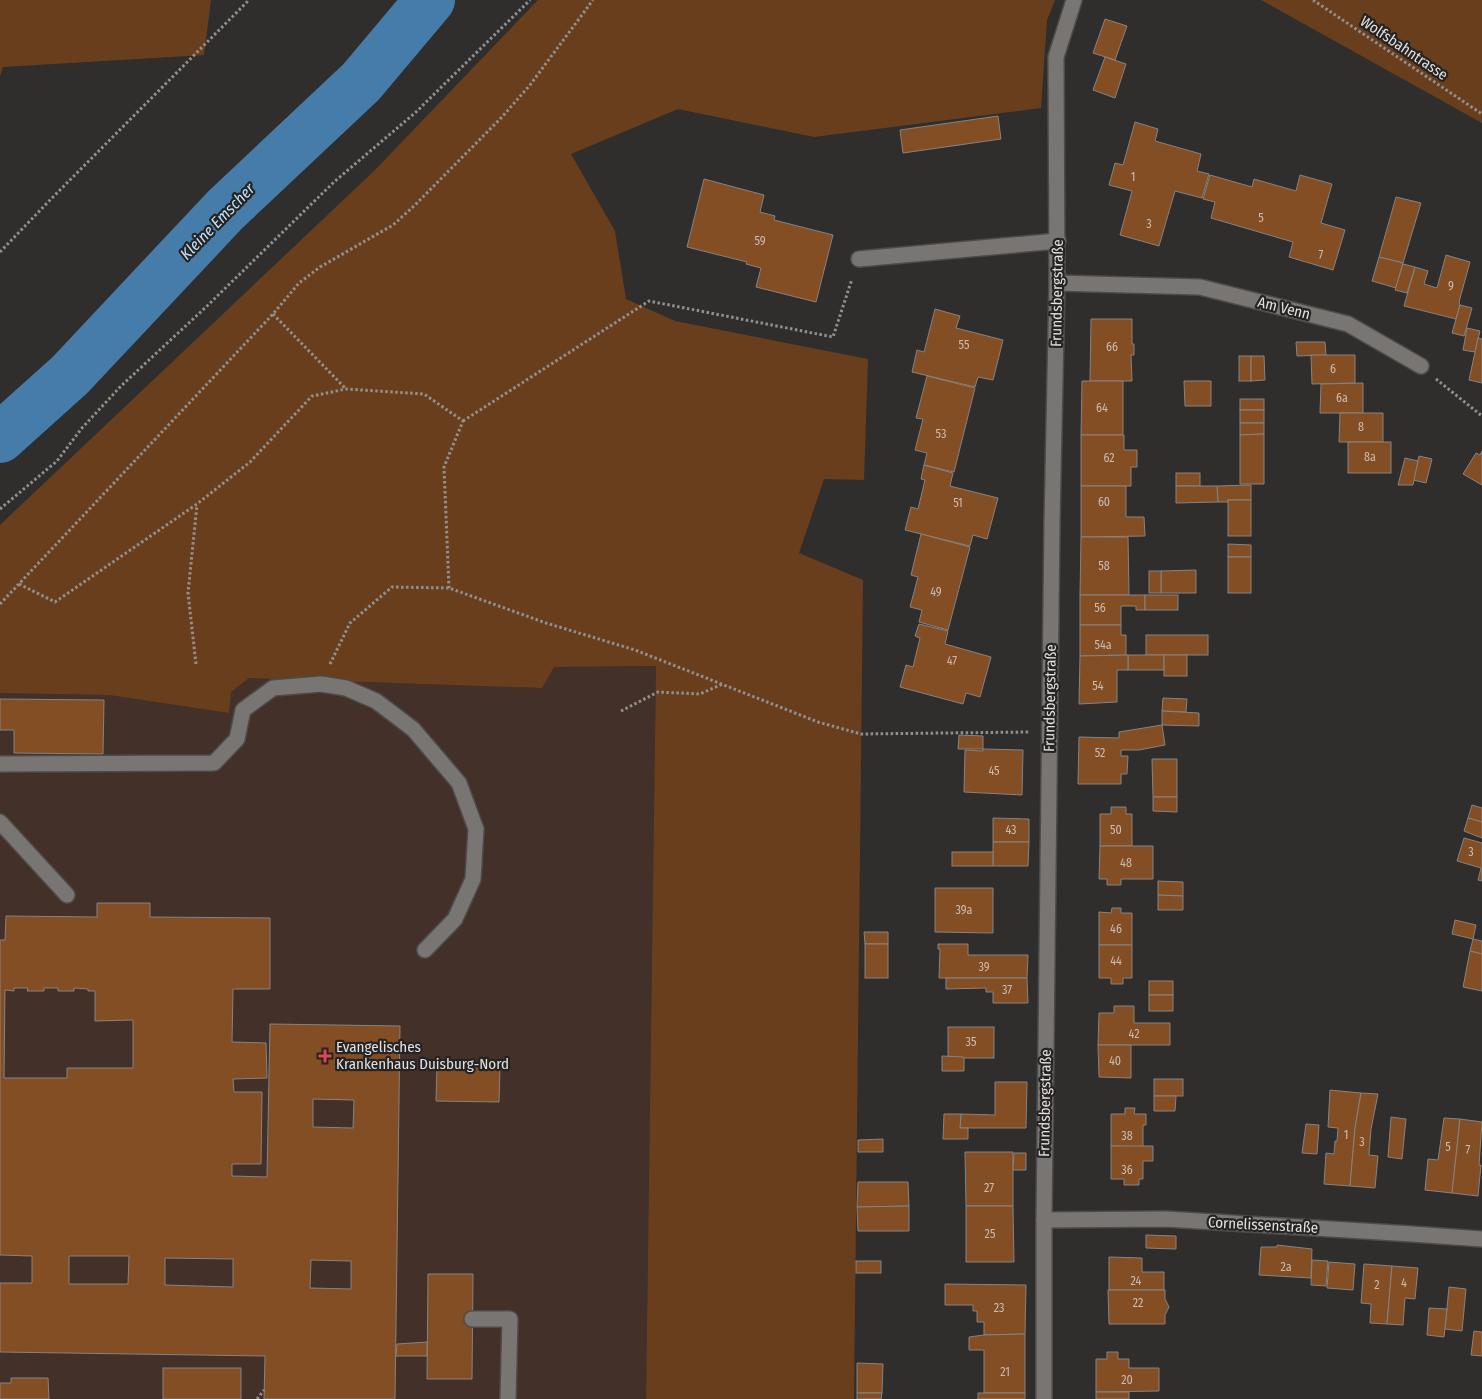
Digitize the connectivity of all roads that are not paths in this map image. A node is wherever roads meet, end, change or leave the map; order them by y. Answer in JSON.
{"nodes":[{"id":1,"x":1074,"y":0,"type":"edge"},
{"id":2,"x":1058,"y":242,"type":"junction"},
{"id":3,"x":859,"y":259,"type":"road end"},
{"id":4,"x":1057,"y":283,"type":"junction"},
{"id":5,"x":1420,"y":366,"type":"road end"},
{"id":6,"x":0,"y":764,"type":"edge"},
{"id":7,"x":0,"y":822,"type":"edge"},
{"id":8,"x":67,"y":895,"type":"dead end"},
{"id":9,"x":425,"y":950,"type":"dead end"},
{"id":10,"x":1044,"y":1220,"type":"junction"},
{"id":11,"x":1482,"y":1240,"type":"edge"},
{"id":12,"x":472,"y":1319,"type":"dead end"},
{"id":13,"x":508,"y":1399,"type":"edge"},
{"id":14,"x":1044,"y":1399,"type":"edge"}],
"edges":[{"from":1,"to":2,"type":"street","name":"Frundsbergstraße"},
{"from":2,"to":3,"type":"street"},
{"from":2,"to":4,"type":"street","name":"Frundsbergstraße"},
{"from":4,"to":5,"type":"street","name":"Am Venn"},
{"from":4,"to":10,"type":"street","name":"Frundsbergstraße"},
{"from":6,"to":9,"type":"street"},
{"from":7,"to":8,"type":"street"},
{"from":10,"to":11,"type":"street","name":"Cornelissenstraße"},
{"from":10,"to":14,"type":"street","name":"Frundsbergstraße"},
{"from":12,"to":13,"type":"street"}]}
